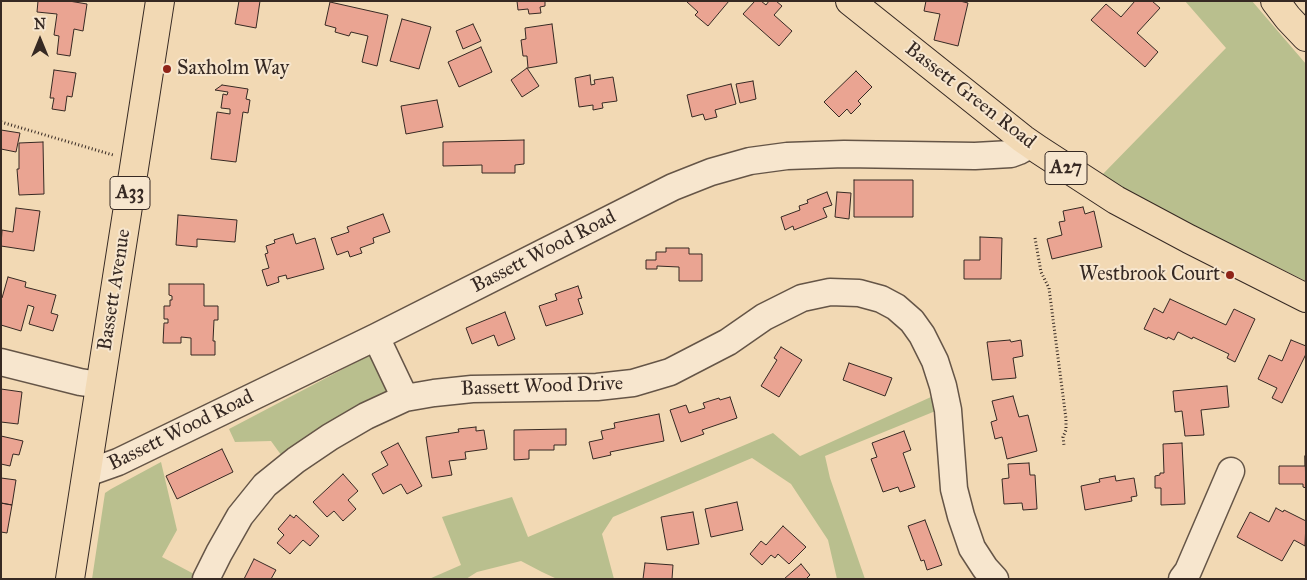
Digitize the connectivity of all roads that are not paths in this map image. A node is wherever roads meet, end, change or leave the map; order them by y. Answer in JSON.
{"nodes":[{"id":1,"x":160,"y":1,"type":"edge"},
{"id":2,"x":850,"y":1,"type":"edge"},
{"id":3,"x":1275,"y":1,"type":"edge"},
{"id":4,"x":1306,"y":37,"type":"edge"},
{"id":5,"x":1030,"y":145,"type":"junction"},
{"id":6,"x":1306,"y":298,"type":"edge"},
{"id":7,"x":376,"y":336,"type":"junction"},
{"id":8,"x":1,"y":362,"type":"edge"},
{"id":9,"x":100,"y":385,"type":"junction"},
{"id":10,"x":405,"y":398,"type":"junction"},
{"id":11,"x":1231,"y":471,"type":"dead end"},
{"id":12,"x":86,"y":474,"type":"junction"},
{"id":13,"x":70,"y":579,"type":"edge"},
{"id":14,"x":206,"y":579,"type":"edge"},
{"id":15,"x":995,"y":579,"type":"edge"},
{"id":16,"x":1182,"y":579,"type":"edge"}],
"edges":[{"from":1,"to":9,"type":"main road","name":"Bassett Avenue","number":"A33"},
{"from":2,"to":5,"type":"main road","name":"Bassett Green Road","number":"A27"},
{"from":3,"to":4,"type":"main road"},
{"from":5,"to":6,"type":"main road","name":"Bassett Green Road","number":"A27"},
{"from":5,"to":7,"type":"street","name":"Bassett Wood Road"},
{"from":7,"to":10,"type":"street"},
{"from":7,"to":12,"type":"street","name":"Bassett Wood Road"},
{"from":8,"to":9,"type":"street"},
{"from":9,"to":12,"type":"main road","name":"Bassett Avenue","number":"A33"},
{"from":10,"to":14,"type":"street","name":"Bassett Wood Drive"},
{"from":10,"to":15,"type":"street","name":"Bassett Wood Drive"},
{"from":11,"to":16,"type":"street"},
{"from":12,"to":13,"type":"main road","name":"Bassett Avenue","number":"A33"}]}
